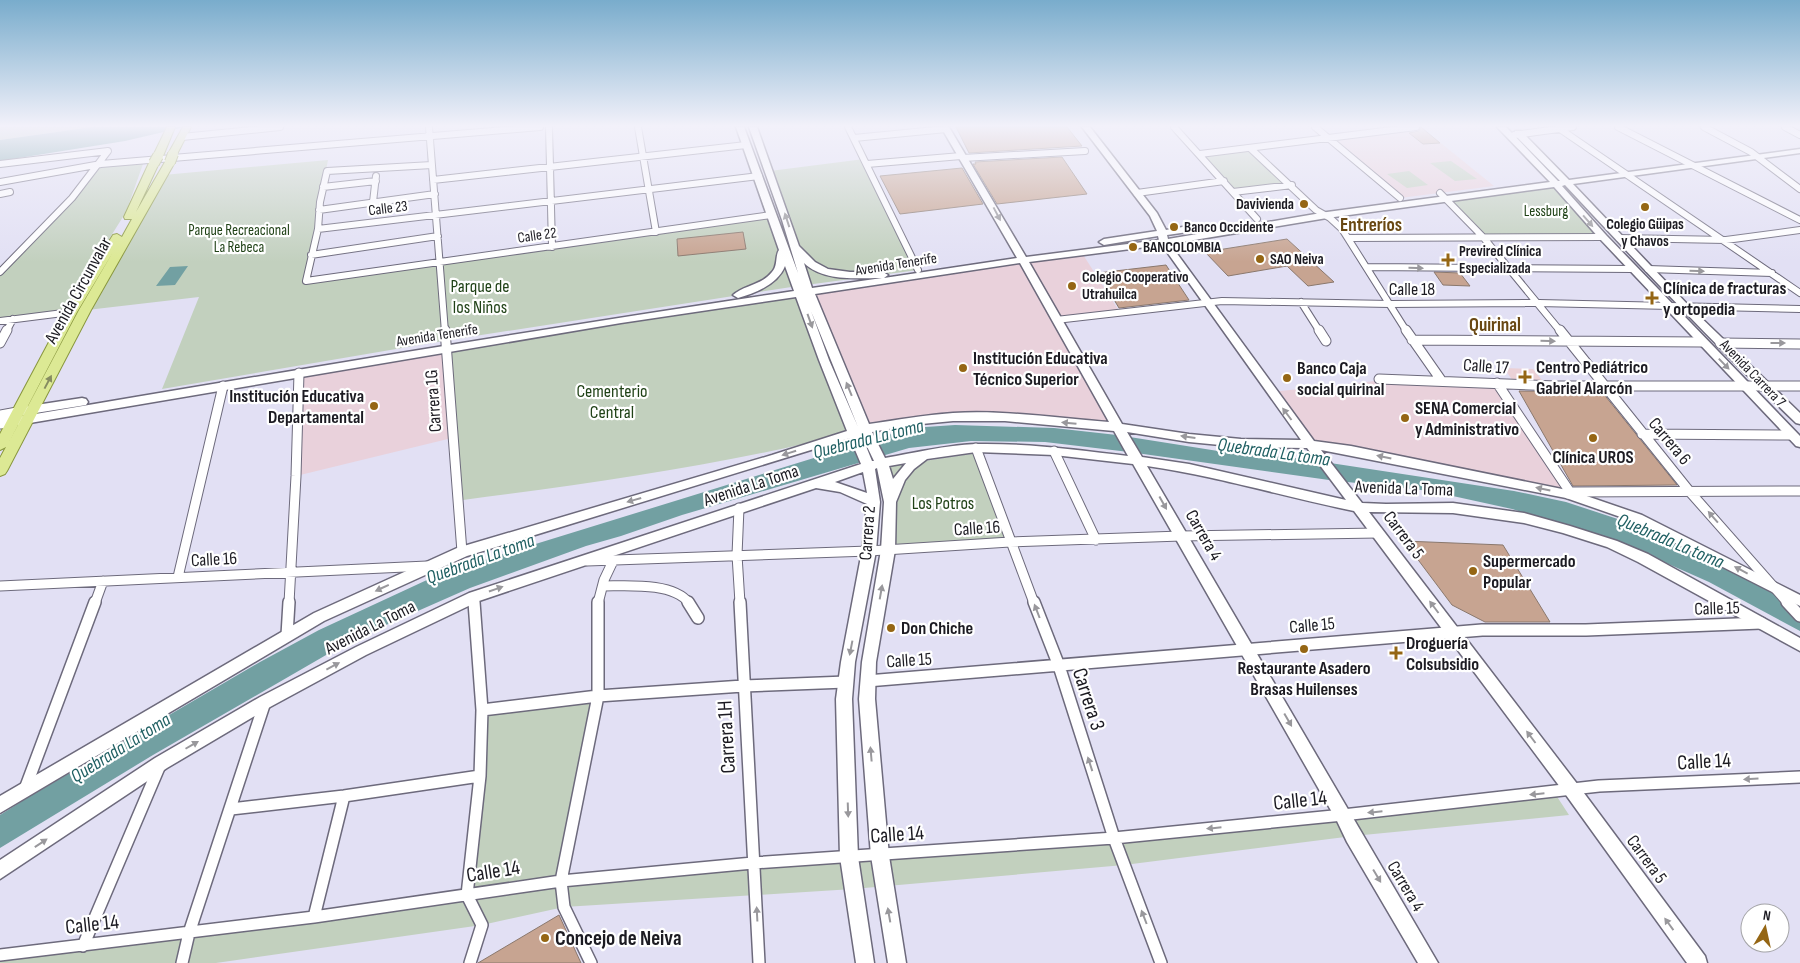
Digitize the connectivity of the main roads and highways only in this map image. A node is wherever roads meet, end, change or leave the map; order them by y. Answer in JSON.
{"nodes":[{"id":1,"x":150,"y":172,"type":"edge"},
{"id":2,"x":164,"y":172,"type":"edge"},
{"id":3,"x":757,"y":172,"type":"edge"},
{"id":4,"x":769,"y":172,"type":"edge"},
{"id":5,"x":971,"y":172,"type":"edge"},
{"id":6,"x":1121,"y":172,"type":"edge"},
{"id":7,"x":1551,"y":172,"type":"edge"},
{"id":8,"x":1552,"y":172,"type":"edge"},
{"id":9,"x":1623,"y":172,"type":"edge"},
{"id":10,"x":1560,"y":181,"type":"junction"},
{"id":11,"x":1443,"y":196,"type":"junction"},
{"id":12,"x":1163,"y":238,"type":"junction"},
{"id":13,"x":781,"y":244,"type":"junction"},
{"id":14,"x":794,"y":245,"type":"junction"},
{"id":15,"x":1020,"y":257,"type":"junction"},
{"id":16,"x":883,"y":275,"type":"junction"},
{"id":17,"x":803,"y":289,"type":"junction"},
{"id":18,"x":738,"y":295,"type":"junction"},
{"id":19,"x":446,"y":345,"type":"junction"},
{"id":20,"x":26,"y":414,"type":"junction"},
{"id":21,"x":1800,"y":420,"type":"edge"},
{"id":22,"x":6,"y":423,"type":"edge"},
{"id":23,"x":1121,"y":431,"type":"junction"},
{"id":24,"x":860,"y":433,"type":"junction"},
{"id":25,"x":1796,"y":439,"type":"edge"},
{"id":26,"x":0,"y":446,"type":"edge"},
{"id":27,"x":1313,"y":448,"type":"junction"},
{"id":28,"x":928,"y":454,"type":"junction"},
{"id":29,"x":1136,"y":457,"type":"junction"},
{"id":30,"x":874,"y":462,"type":"junction"},
{"id":31,"x":0,"y":471,"type":"edge"},
{"id":32,"x":812,"y":485,"type":"junction"},
{"id":33,"x":874,"y":502,"type":"junction"},
{"id":34,"x":890,"y":502,"type":"junction"},
{"id":35,"x":1355,"y":503,"type":"junction"},
{"id":36,"x":1800,"y":601,"type":"edge"},
{"id":37,"x":1800,"y":645,"type":"edge"},
{"id":38,"x":0,"y":805,"type":"edge"},
{"id":39,"x":0,"y":870,"type":"edge"},
{"id":40,"x":865,"y":963,"type":"edge"},
{"id":41,"x":897,"y":963,"type":"edge"},
{"id":42,"x":1429,"y":963,"type":"edge"},
{"id":43,"x":1698,"y":963,"type":"edge"}],
"edges":[{"from":1,"to":20,"type":"main road","name":"Avenida Circunvalar"},
{"from":20,"to":2,"type":"main road","name":"Avenida Circunvalar","one_way":true},
{"from":3,"to":13,"type":"main road","name":"Carrera 2"},
{"from":14,"to":4,"type":"main road","name":"Carrera 2","one_way":true},
{"from":5,"to":15,"type":"main road","name":"Carrera 4","one_way":true},
{"from":6,"to":12,"type":"main road","name":"Carrera 5"},
{"from":7,"to":10,"type":"main road","name":"Avenida Carrera 7"},
{"from":8,"to":10,"type":"main road","name":"Avenida Carrera 7"},
{"from":9,"to":10,"type":"main road","name":"Avenida Tenerife"},
{"from":10,"to":11,"type":"main road","name":"Avenida Tenerife"},
{"from":10,"to":21,"type":"main road","name":"Avenida Carrera 7"},
{"from":10,"to":25,"type":"main road","name":"Avenida Carrera 7","one_way":true},
{"from":11,"to":12,"type":"main road","name":"Avenida Tenerife"},
{"from":11,"to":12,"type":"main road","name":"Avenida Tenerife"},
{"from":12,"to":15,"type":"main road","name":"Avenida Tenerife"},
{"from":27,"to":12,"type":"main road","name":"Carrera 5","one_way":true},
{"from":13,"to":17,"type":"main road","name":"Carrera 2"},
{"from":13,"to":18,"type":"main road"},
{"from":14,"to":16,"type":"main road"},
{"from":14,"to":17,"type":"main road","name":"Carrera 2"},
{"from":15,"to":16,"type":"main road","name":"Avenida Tenerife"},
{"from":15,"to":17,"type":"main road","name":"Avenida Tenerife"},
{"from":15,"to":23,"type":"main road","name":"Carrera 4"},
{"from":16,"to":17,"type":"main road","name":"Avenida Tenerife"},
{"from":17,"to":18,"type":"main road","name":"Avenida Tenerife"},
{"from":17,"to":19,"type":"main road","name":"Avenida Tenerife"},
{"from":17,"to":24,"type":"main road","name":"Carrera 2"},
{"from":18,"to":19,"type":"main road","name":"Avenida Tenerife"},
{"from":19,"to":20,"type":"main road","name":"Avenida Tenerife"},
{"from":19,"to":20,"type":"main road","name":"Avenida Tenerife"},
{"from":20,"to":22,"type":"main road","name":"Avenida Circunvalar"},
{"from":20,"to":31,"type":"main road","name":"Avenida Circunvalar"},
{"from":22,"to":26,"type":"main road","name":"Avenida Circunvalar"},
{"from":23,"to":24,"type":"main road","name":"Avenida La Toma","one_way":true},
{"from":27,"to":23,"type":"main road","name":"Avenida La Toma","one_way":true},
{"from":23,"to":29,"type":"main road","name":"Carrera 4"},
{"from":24,"to":30,"type":"main road","name":"Carrera 2"},
{"from":24,"to":38,"type":"main road","name":"Avenida La Toma","one_way":true},
{"from":27,"to":35,"type":"main road","name":"Carrera 5"},
{"from":36,"to":27,"type":"main road","name":"Avenida La Toma","one_way":true},
{"from":28,"to":29,"type":"main road","name":"Avenida La Toma"},
{"from":28,"to":30,"type":"main road","name":"Avenida La Toma"},
{"from":28,"to":34,"type":"main road"},
{"from":29,"to":35,"type":"main road","name":"Avenida La Toma"},
{"from":29,"to":42,"type":"main road","name":"Carrera 4","one_way":true},
{"from":30,"to":32,"type":"main road","name":"Avenida La Toma"},
{"from":30,"to":33,"type":"main road","name":"Carrera 2"},
{"from":30,"to":34,"type":"main road","name":"Carrera 2"},
{"from":32,"to":33,"type":"main road"},
{"from":39,"to":32,"type":"main road","name":"Avenida La Toma","one_way":true},
{"from":33,"to":40,"type":"main road","name":"Carrera 2","one_way":true},
{"from":41,"to":34,"type":"main road","name":"Carrera 2","one_way":true},
{"from":35,"to":37,"type":"main road","name":"Avenida La Toma"},
{"from":43,"to":35,"type":"main road","name":"Carrera 5","one_way":true}]}
